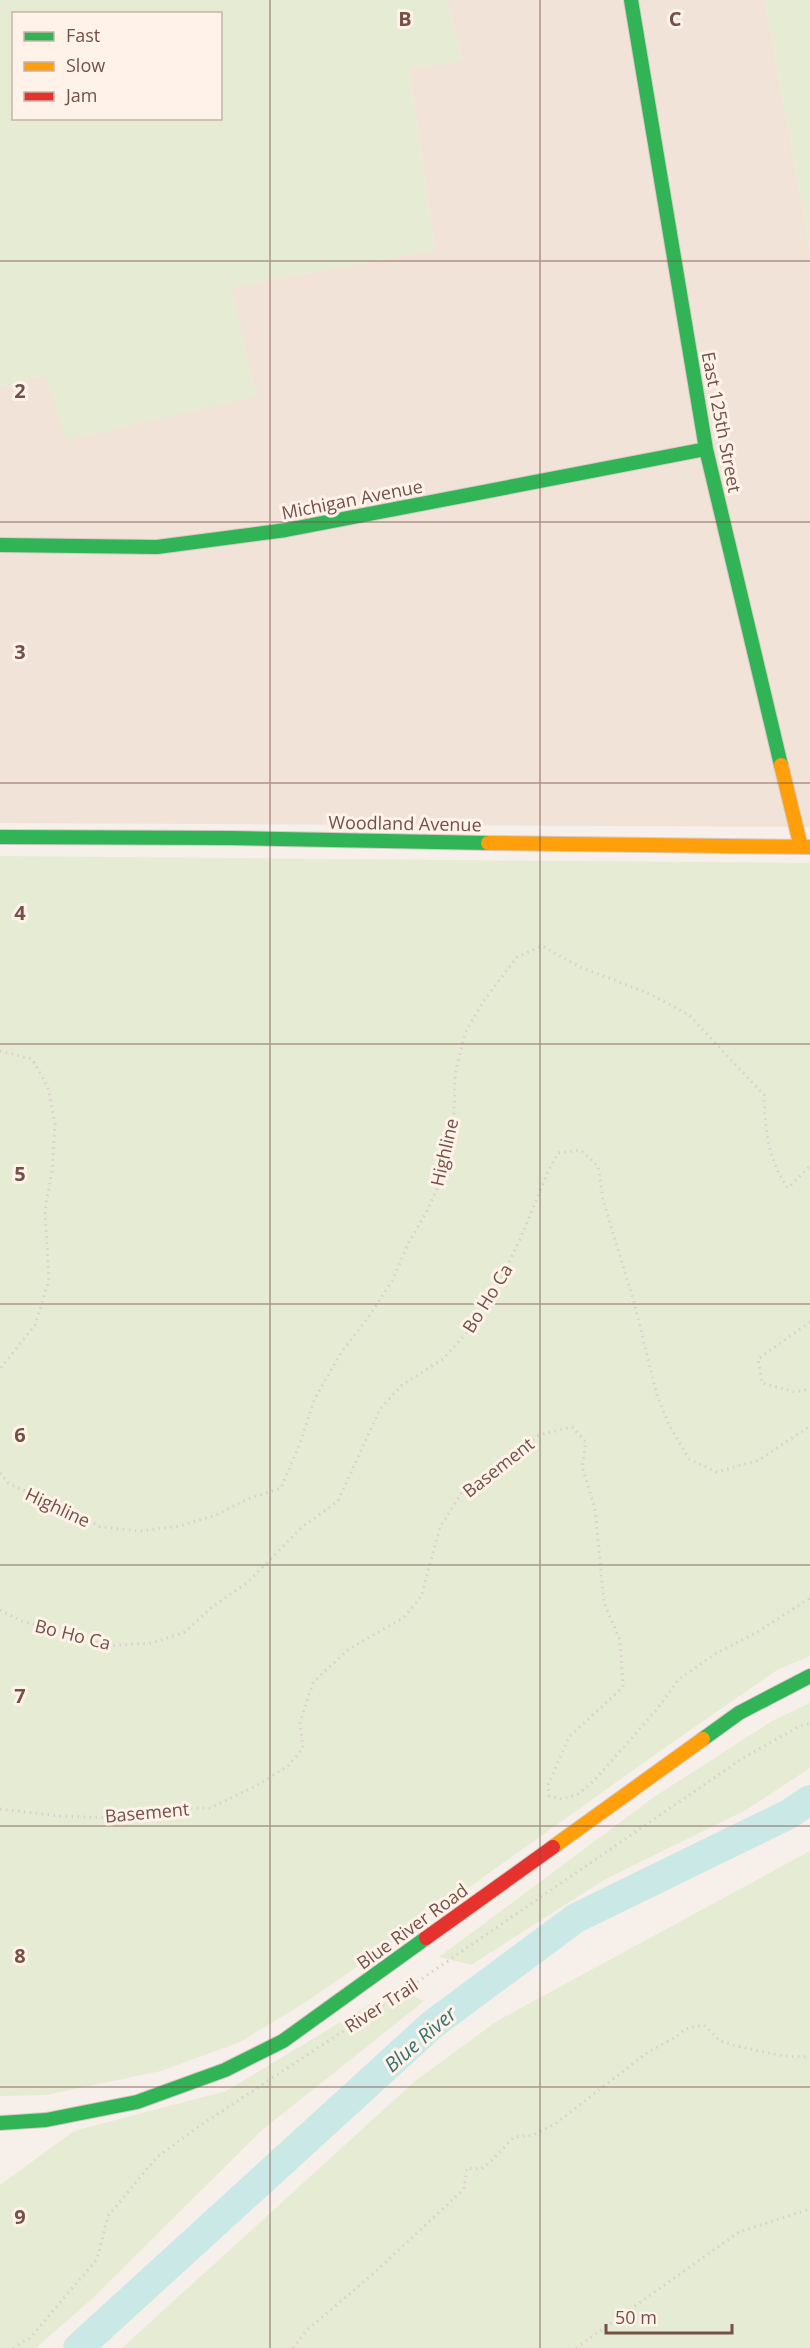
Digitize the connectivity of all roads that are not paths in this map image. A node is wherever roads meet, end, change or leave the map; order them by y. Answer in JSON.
{"nodes":[{"id":1,"x":631,"y":0,"type":"edge"},
{"id":2,"x":706,"y":449,"type":"junction"},
{"id":3,"x":0,"y":545,"type":"edge"},
{"id":4,"x":0,"y":837,"type":"edge"},
{"id":5,"x":805,"y":847,"type":"edge"},
{"id":6,"x":810,"y":1676,"type":"edge"},
{"id":7,"x":0,"y":2123,"type":"edge"}],
"edges":[{"from":1,"to":2,"type":"street","name":"East 125th Street"},
{"from":2,"to":3,"type":"street","name":"Michigan Avenue"},
{"from":2,"to":5,"type":"street","name":"East 125th Street"},
{"from":4,"to":5,"type":"street","name":"Woodland Avenue"},
{"from":6,"to":7,"type":"street","name":"Blue River Road"}]}
